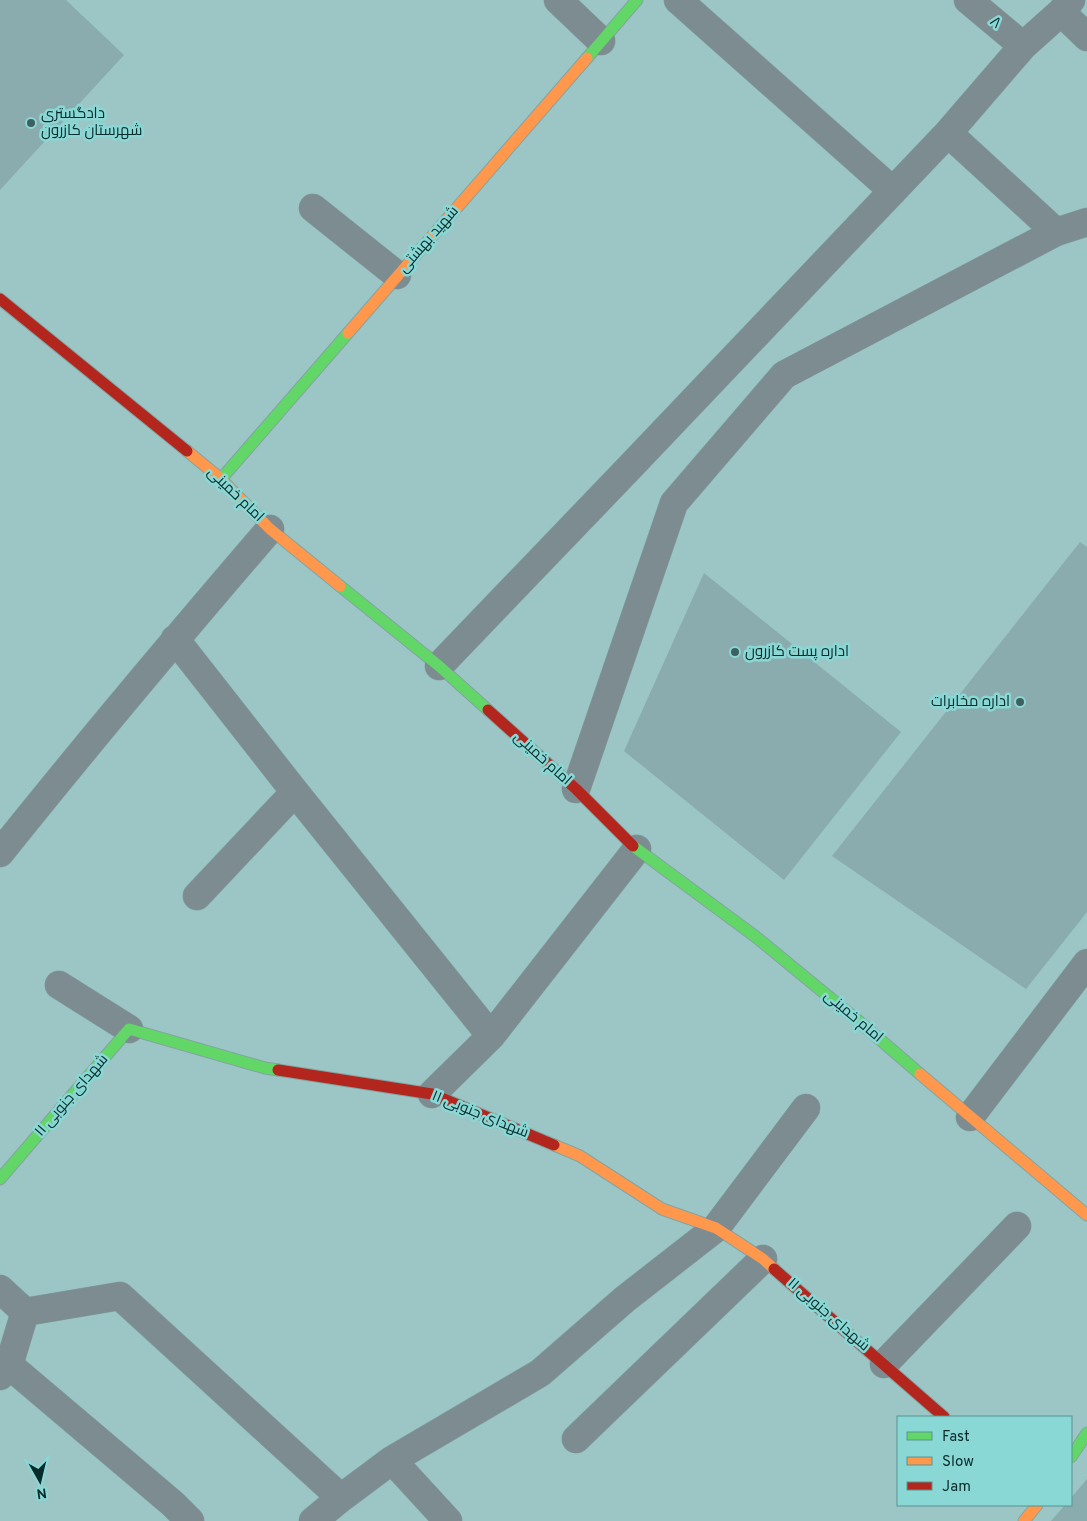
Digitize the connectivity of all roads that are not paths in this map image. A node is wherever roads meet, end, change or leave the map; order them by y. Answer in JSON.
{"nodes":[{"id":1,"x":558,"y":0,"type":"edge"},
{"id":2,"x":636,"y":0,"type":"edge"},
{"id":3,"x":678,"y":0,"type":"edge"},
{"id":4,"x":968,"y":0,"type":"edge"},
{"id":5,"x":1066,"y":6,"type":"edge"},
{"id":6,"x":1087,"y":37,"type":"edge"},
{"id":7,"x":601,"y":41,"type":"junction"},
{"id":8,"x":1023,"y":46,"type":"junction"},
{"id":9,"x":948,"y":133,"type":"junction"},
{"id":10,"x":893,"y":191,"type":"junction"},
{"id":11,"x":313,"y":208,"type":"dead end"},
{"id":12,"x":1087,"y":222,"type":"edge"},
{"id":13,"x":1056,"y":232,"type":"junction"},
{"id":14,"x":397,"y":276,"type":"junction"},
{"id":15,"x":0,"y":299,"type":"edge"},
{"id":16,"x":221,"y":479,"type":"junction"},
{"id":17,"x":270,"y":529,"type":"junction"},
{"id":18,"x":176,"y":639,"type":"junction"},
{"id":19,"x":439,"y":666,"type":"junction"},
{"id":20,"x":576,"y":789,"type":"junction"},
{"id":21,"x":295,"y":792,"type":"junction"},
{"id":22,"x":637,"y":848,"type":"junction"},
{"id":23,"x":0,"y":853,"type":"edge"},
{"id":24,"x":197,"y":896,"type":"dead end"},
{"id":25,"x":1087,"y":963,"type":"edge"},
{"id":26,"x":60,"y":985,"type":"dead end"},
{"id":27,"x":129,"y":1030,"type":"junction"},
{"id":28,"x":490,"y":1036,"type":"junction"},
{"id":29,"x":432,"y":1094,"type":"junction"},
{"id":30,"x":806,"y":1108,"type":"dead end"},
{"id":31,"x":970,"y":1117,"type":"junction"},
{"id":32,"x":0,"y":1179,"type":"edge"},
{"id":33,"x":1069,"y":1200,"type":"junction"},
{"id":34,"x":1087,"y":1203,"type":"edge"},
{"id":35,"x":1087,"y":1215,"type":"edge"},
{"id":36,"x":1017,"y":1226,"type":"dead end"},
{"id":37,"x":716,"y":1228,"type":"junction"},
{"id":38,"x":763,"y":1259,"type":"junction"},
{"id":39,"x":0,"y":1289,"type":"edge"},
{"id":40,"x":25,"y":1312,"type":"junction"},
{"id":41,"x":884,"y":1364,"type":"junction"},
{"id":42,"x":4,"y":1370,"type":"edge"},
{"id":43,"x":943,"y":1416,"type":"edge"},
{"id":44,"x":1087,"y":1433,"type":"edge"},
{"id":45,"x":576,"y":1439,"type":"dead end"},
{"id":46,"x":1072,"y":1456,"type":"edge"},
{"id":47,"x":392,"y":1460,"type":"junction"},
{"id":48,"x":341,"y":1498,"type":"junction"},
{"id":49,"x":1037,"y":1506,"type":"edge"},
{"id":50,"x":190,"y":1521,"type":"edge"},
{"id":51,"x":313,"y":1521,"type":"edge"},
{"id":52,"x":448,"y":1521,"type":"edge"},
{"id":53,"x":1024,"y":1521,"type":"edge"}],
"edges":[{"from":1,"to":7,"type":"street"},
{"from":2,"to":7,"type":"street","name":"شهید بهشتی"},
{"from":3,"to":10,"type":"street"},
{"from":4,"to":8,"type":"street","name":"۸"},
{"from":5,"to":6,"type":"street"},
{"from":5,"to":8,"type":"street"},
{"from":7,"to":14,"type":"street","name":"شهید بهشتی"},
{"from":8,"to":9,"type":"street"},
{"from":9,"to":10,"type":"street"},
{"from":9,"to":13,"type":"street"},
{"from":10,"to":19,"type":"street"},
{"from":11,"to":14,"type":"street"},
{"from":12,"to":13,"type":"street"},
{"from":13,"to":20,"type":"street"},
{"from":14,"to":16,"type":"street","name":"شهید بهشتی"},
{"from":15,"to":16,"type":"street","name":"امام خمینی"},
{"from":16,"to":17,"type":"street","name":"امام خمینی"},
{"from":17,"to":18,"type":"street"},
{"from":17,"to":19,"type":"street","name":"امام خمینی"},
{"from":18,"to":21,"type":"street"},
{"from":18,"to":23,"type":"street"},
{"from":19,"to":20,"type":"street","name":"امام خمینی"},
{"from":20,"to":22,"type":"street","name":"امام خمینی"},
{"from":21,"to":24,"type":"street"},
{"from":21,"to":28,"type":"street"},
{"from":22,"to":28,"type":"street"},
{"from":22,"to":31,"type":"street","name":"امام خمینی"},
{"from":25,"to":31,"type":"street"},
{"from":26,"to":27,"type":"street"},
{"from":27,"to":29,"type":"street","name":"۱۱ شهدای جنوبی"},
{"from":27,"to":32,"type":"street","name":"۱۱ شهدای جنوبی"},
{"from":28,"to":29,"type":"street"},
{"from":29,"to":37,"type":"street","name":"۱۱ شهدای جنوبی"},
{"from":30,"to":37,"type":"street"},
{"from":31,"to":33,"type":"street","name":"امام خمینی"},
{"from":33,"to":34,"type":"street"},
{"from":33,"to":35,"type":"street","name":"امام خمینی"},
{"from":36,"to":41,"type":"street"},
{"from":37,"to":38,"type":"street","name":"۱۱ شهدای جنوبی"},
{"from":37,"to":47,"type":"street"},
{"from":38,"to":41,"type":"street","name":"۱۱ شهدای جنوبی"},
{"from":38,"to":45,"type":"street"},
{"from":39,"to":40,"type":"street"},
{"from":40,"to":42,"type":"street"},
{"from":40,"to":48,"type":"street"},
{"from":41,"to":43,"type":"street","name":"۱۱ شهدای جنوبی"},
{"from":42,"to":50,"type":"street"},
{"from":44,"to":46,"type":"street"},
{"from":47,"to":48,"type":"street"},
{"from":47,"to":52,"type":"street"},
{"from":48,"to":51,"type":"street"},
{"from":49,"to":53,"type":"street"}]}
